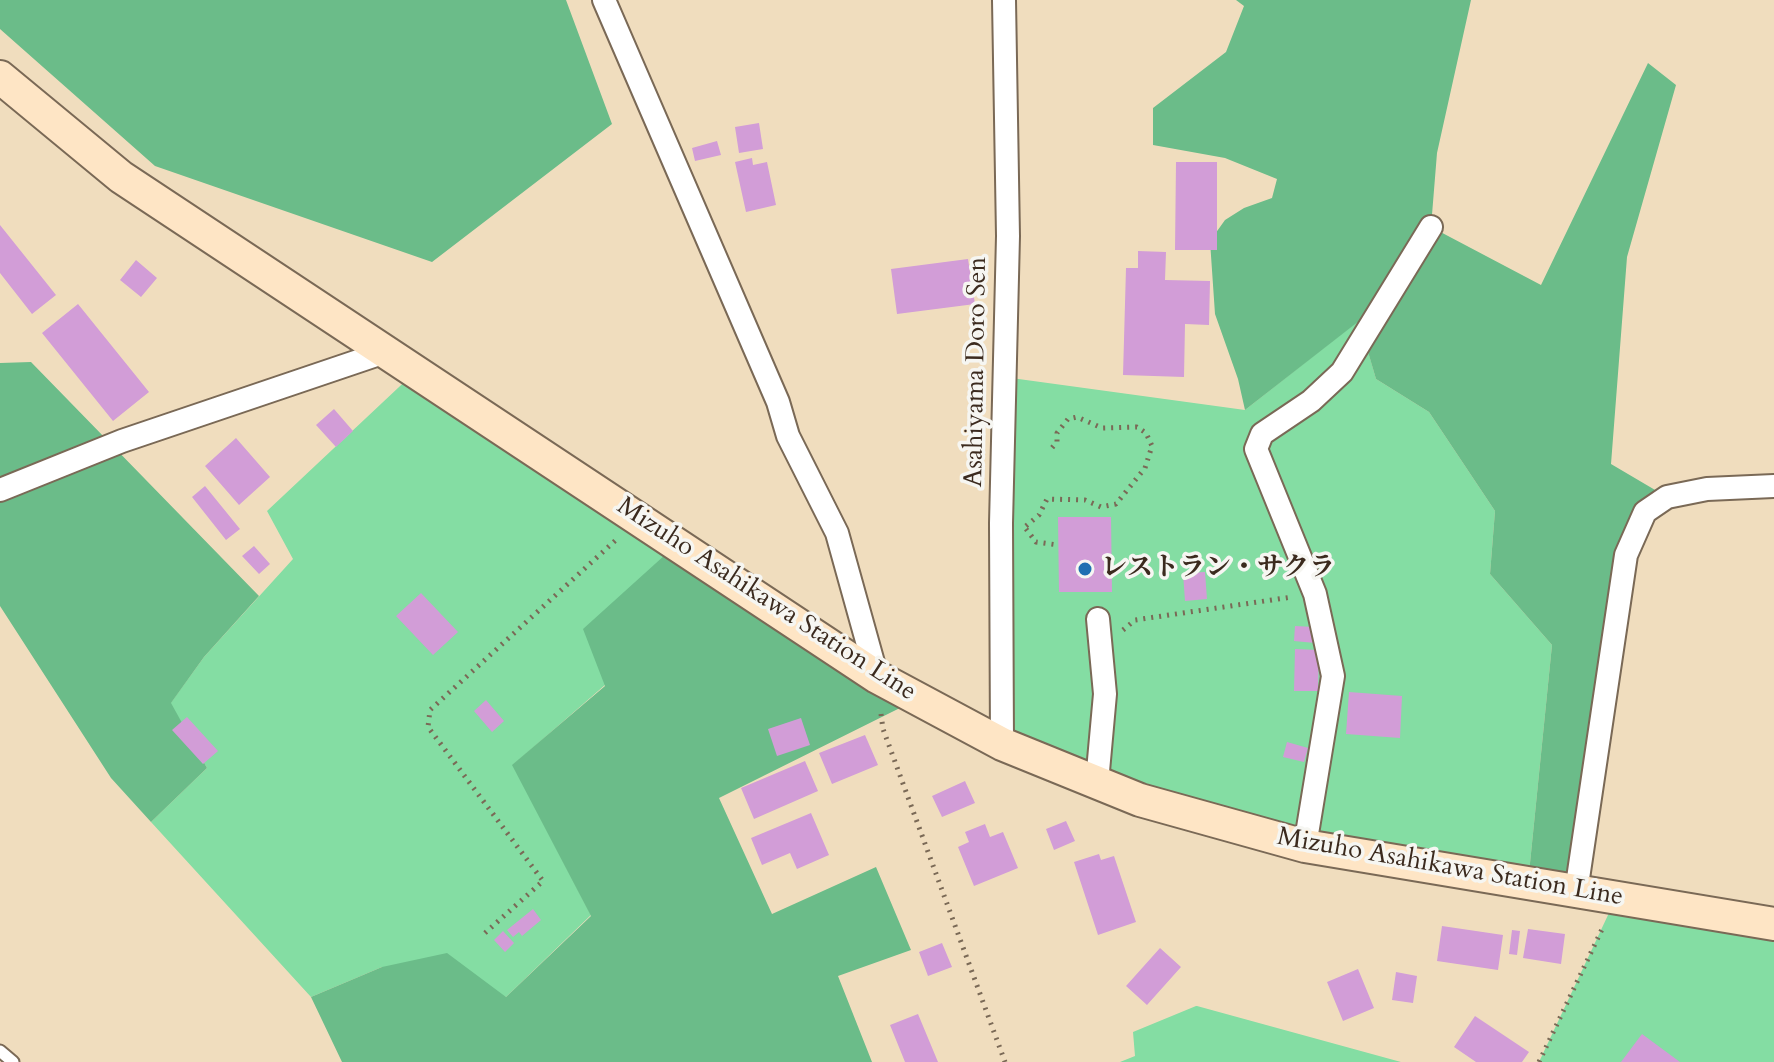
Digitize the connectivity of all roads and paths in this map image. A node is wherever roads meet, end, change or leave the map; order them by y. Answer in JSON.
{"nodes":[{"id":1,"x":604,"y":0,"type":"edge"},
{"id":2,"x":1004,"y":0,"type":"edge"},
{"id":3,"x":0,"y":77,"type":"edge"},
{"id":4,"x":1431,"y":227,"type":"dead end"},
{"id":5,"x":385,"y":352,"type":"junction"},
{"id":6,"x":1051,"y":449,"type":"dead end"},
{"id":7,"x":1774,"y":486,"type":"edge"},
{"id":8,"x":0,"y":490,"type":"edge"},
{"id":9,"x":639,"y":520,"type":"junction"},
{"id":10,"x":1001,"y":523,"type":"junction"},
{"id":11,"x":1025,"y":527,"type":"junction"},
{"id":12,"x":1058,"y":545,"type":"dead end"},
{"id":13,"x":1315,"y":594,"type":"junction"},
{"id":14,"x":1098,"y":619,"type":"dead end"},
{"id":15,"x":1102,"y":660,"type":"junction"},
{"id":16,"x":877,"y":677,"type":"junction"},
{"id":17,"x":1002,"y":744,"type":"junction"},
{"id":18,"x":1097,"y":782,"type":"junction"},
{"id":19,"x":1305,"y":846,"type":"junction"},
{"id":20,"x":1576,"y":892,"type":"junction"},
{"id":21,"x":1616,"y":898,"type":"junction"},
{"id":22,"x":1774,"y":924,"type":"edge"},
{"id":23,"x":485,"y":933,"type":"dead end"},
{"id":24,"x":0,"y":1051,"type":"edge"},
{"id":25,"x":13,"y":1062,"type":"edge"},
{"id":26,"x":1005,"y":1062,"type":"edge"},
{"id":27,"x":1539,"y":1062,"type":"edge"}],
"edges":[{"from":1,"to":16,"type":"street"},
{"from":2,"to":10,"type":"street","name":"Asahiyama Doro Sen"},
{"from":3,"to":5,"type":"main road","name":"Mizuho Asahikawa Station Line"},
{"from":4,"to":13,"type":"street"},
{"from":5,"to":8,"type":"street"},
{"from":5,"to":9,"type":"main road","name":"Mizuho Asahikawa Station Line"},
{"from":6,"to":11,"type":"path"},
{"from":7,"to":20,"type":"street"},
{"from":9,"to":16,"type":"main road","name":"Mizuho Asahikawa Station Line"},
{"from":9,"to":23,"type":"path"},
{"from":10,"to":11,"type":"path"},
{"from":10,"to":17,"type":"street","name":"Asahiyama Doro Sen"},
{"from":11,"to":12,"type":"path"},
{"from":13,"to":15,"type":"path"},
{"from":13,"to":19,"type":"street"},
{"from":14,"to":15,"type":"street"},
{"from":15,"to":18,"type":"street"},
{"from":16,"to":17,"type":"main road","name":"Mizuho Asahikawa Station Line"},
{"from":16,"to":26,"type":"path"},
{"from":17,"to":18,"type":"main road","name":"Mizuho Asahikawa Station Line"},
{"from":18,"to":19,"type":"main road","name":"Mizuho Asahikawa Station Line"},
{"from":19,"to":20,"type":"main road","name":"Mizuho Asahikawa Station Line"},
{"from":20,"to":21,"type":"main road","name":"Mizuho Asahikawa Station Line"},
{"from":21,"to":22,"type":"main road","name":"Mizuho Asahikawa Station Line"},
{"from":21,"to":27,"type":"path"},
{"from":24,"to":25,"type":"lane"}]}
